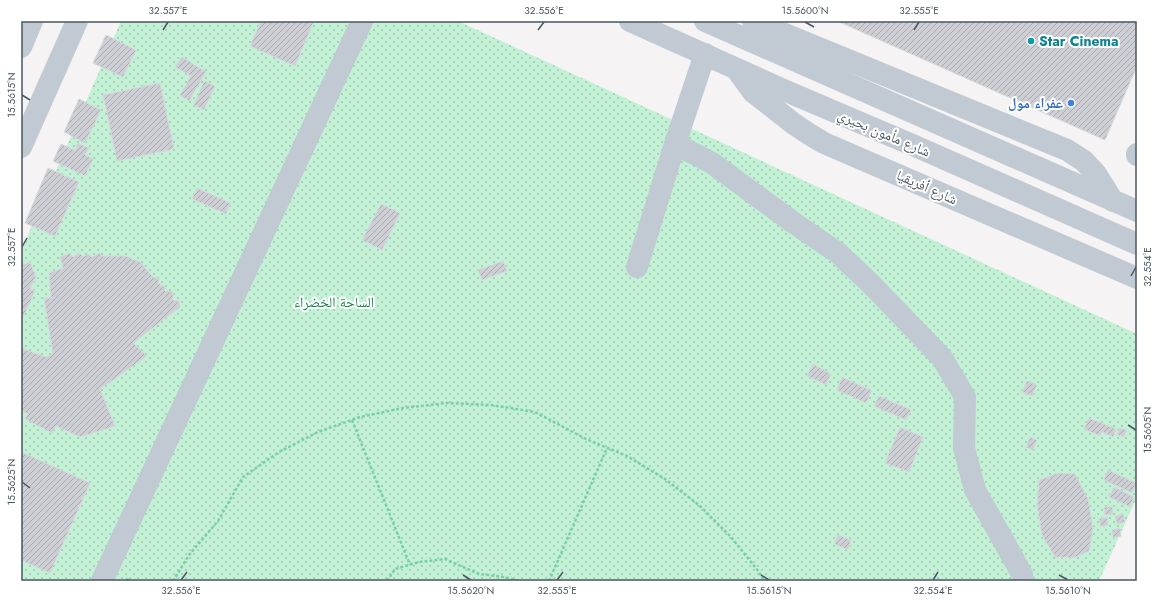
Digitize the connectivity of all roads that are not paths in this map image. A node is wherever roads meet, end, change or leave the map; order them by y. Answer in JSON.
{"nodes":[{"id":1,"x":32,"y":21,"type":"edge"},
{"id":2,"x":78,"y":21,"type":"edge"},
{"id":3,"x":362,"y":21,"type":"edge"},
{"id":4,"x":630,"y":21,"type":"edge"},
{"id":5,"x":707,"y":21,"type":"edge"},
{"id":6,"x":754,"y":21,"type":"edge"},
{"id":7,"x":21,"y":46,"type":"edge"},
{"id":8,"x":699,"y":52,"type":"junction"},
{"id":9,"x":735,"y":68,"type":"junction"},
{"id":10,"x":675,"y":144,"type":"junction"},
{"id":11,"x":21,"y":147,"type":"edge"},
{"id":12,"x":1113,"y":201,"type":"junction"},
{"id":13,"x":1137,"y":211,"type":"edge"},
{"id":14,"x":1137,"y":244,"type":"edge"},
{"id":15,"x":637,"y":267,"type":"dead end"},
{"id":16,"x":1137,"y":278,"type":"edge"},
{"id":17,"x":102,"y":581,"type":"edge"},
{"id":18,"x":1023,"y":581,"type":"edge"}],
"edges":[{"from":1,"to":7,"type":"street"},
{"from":2,"to":11,"type":"street"},
{"from":3,"to":17,"type":"street"},
{"from":4,"to":8,"type":"street","name":"شارع مأمون بحيري"},
{"from":5,"to":8,"type":"street"},
{"from":5,"to":12,"type":"street","name":"شارع مأمون بحيري"},
{"from":6,"to":12,"type":"street"},
{"from":8,"to":9,"type":"street","name":"شارع مأمون بحيري"},
{"from":8,"to":10,"type":"street"},
{"from":9,"to":14,"type":"street","name":"شارع مأمون بحيري"},
{"from":9,"to":16,"type":"street","name":"شارع أفريقيا"},
{"from":10,"to":15,"type":"street"},
{"from":10,"to":18,"type":"street"},
{"from":12,"to":13,"type":"street","name":"شارع مأمون بحيري"}]}
